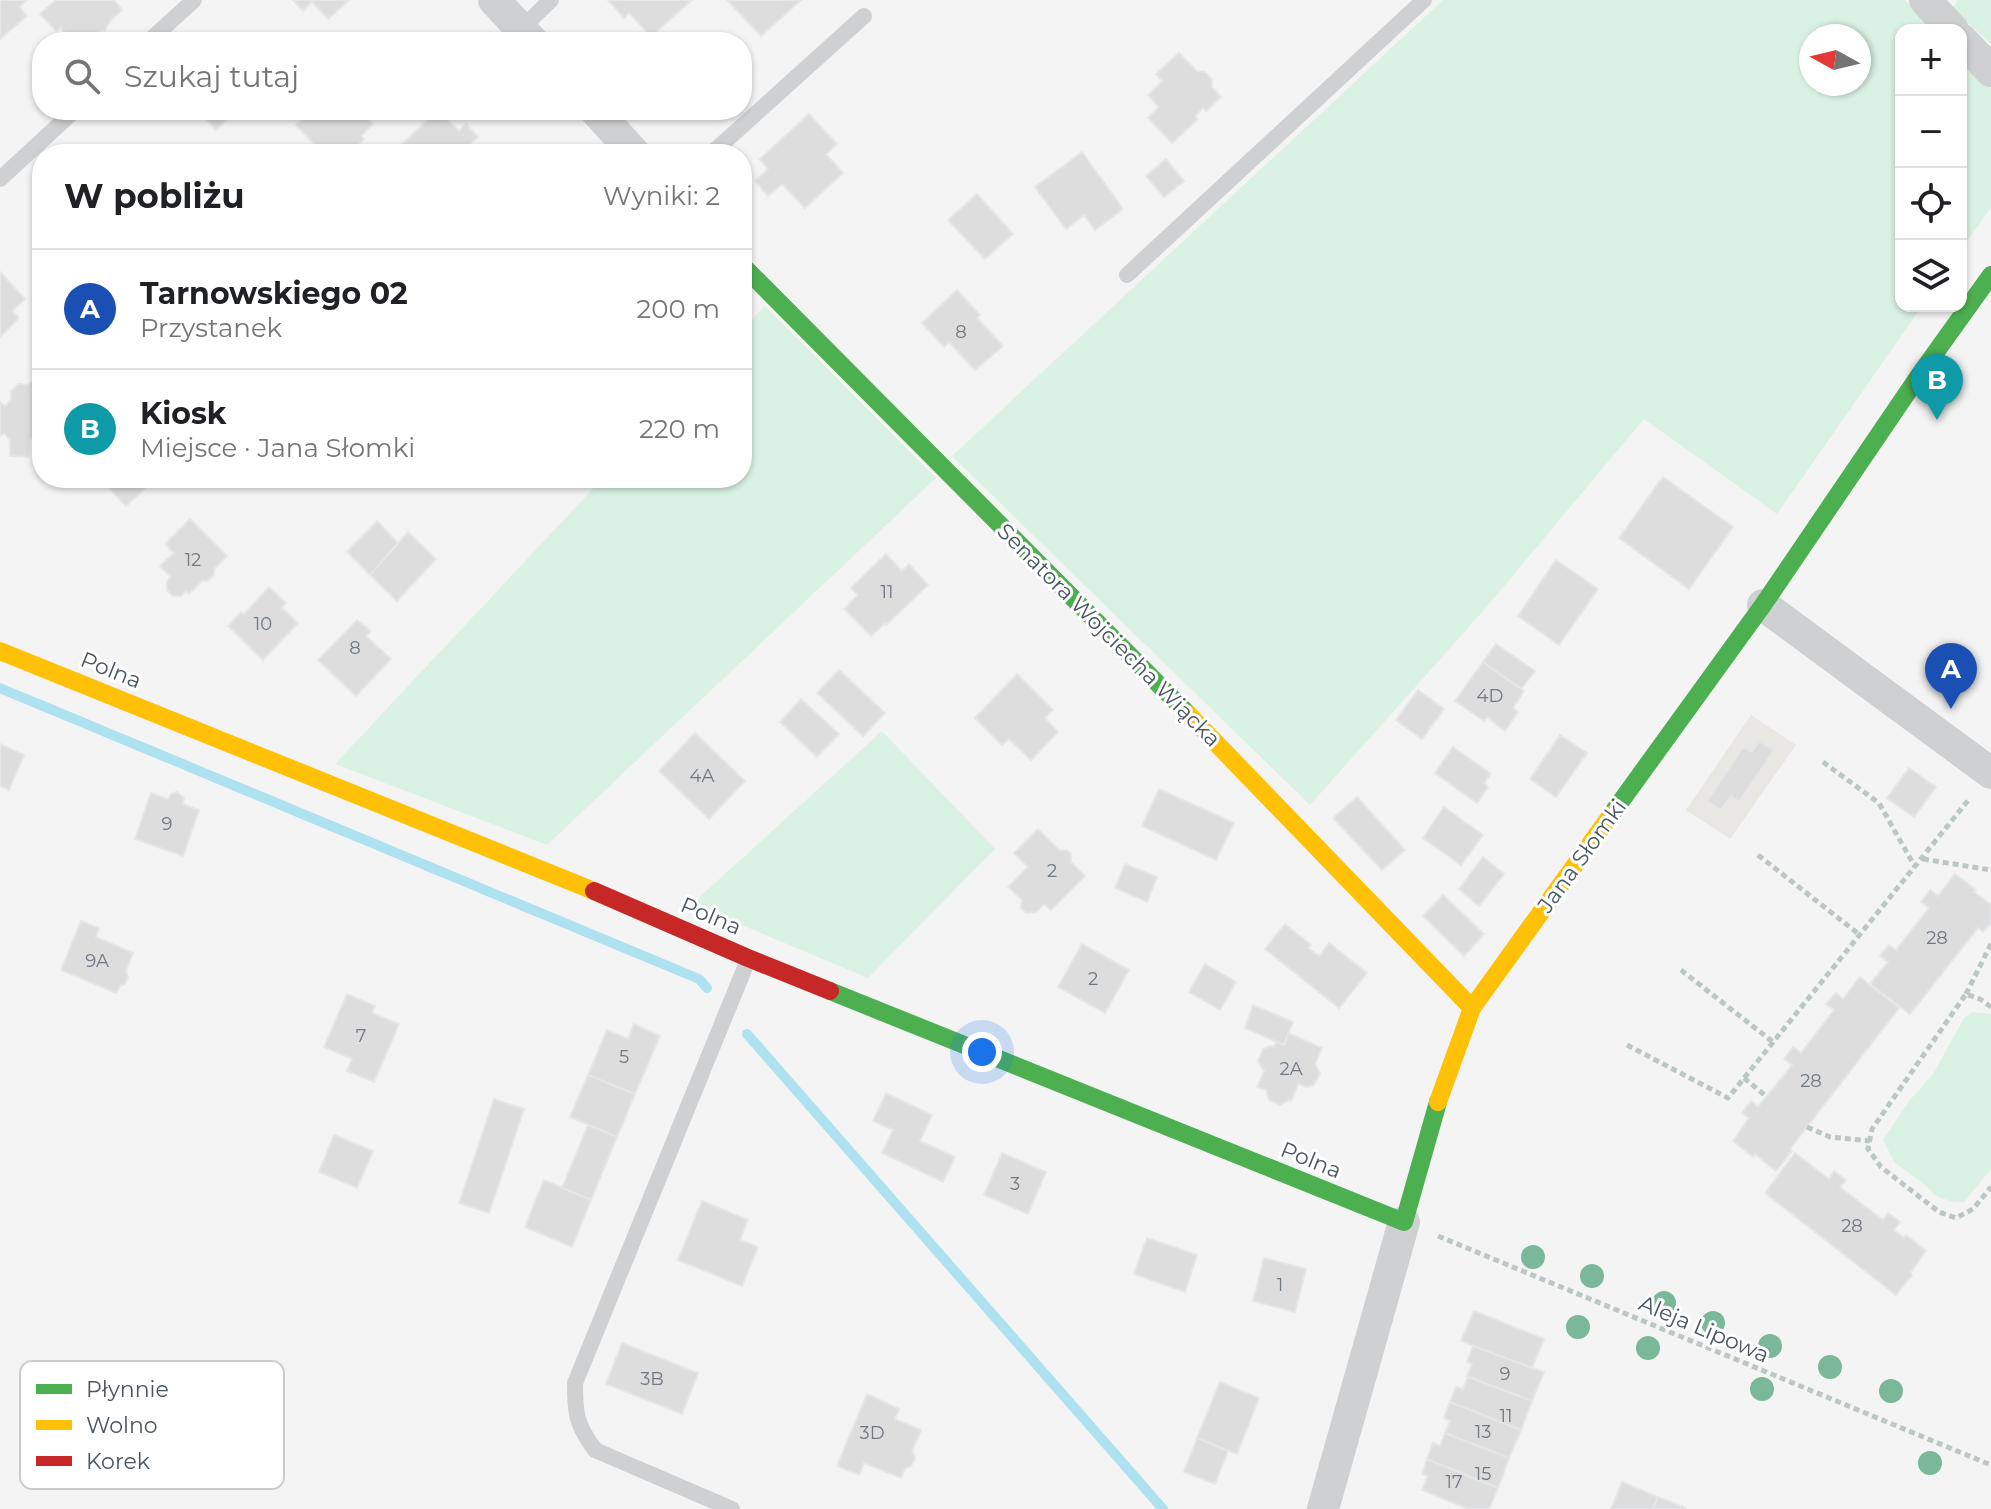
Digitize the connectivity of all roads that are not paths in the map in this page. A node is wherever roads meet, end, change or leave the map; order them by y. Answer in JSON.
{"nodes":[{"id":1,"x":194,"y":0,"type":"edge"},
{"id":2,"x":494,"y":0,"type":"edge"},
{"id":3,"x":551,"y":0,"type":"edge"},
{"id":4,"x":1424,"y":0,"type":"edge"},
{"id":5,"x":1925,"y":0,"type":"edge"},
{"id":6,"x":864,"y":16,"type":"dead end"},
{"id":7,"x":1947,"y":24,"type":"edge"},
{"id":8,"x":159,"y":32,"type":"edge"},
{"id":9,"x":524,"y":32,"type":"edge"},
{"id":10,"x":529,"y":32,"type":"edge"},
{"id":11,"x":1967,"y":45,"type":"edge"},
{"id":12,"x":1991,"y":71,"type":"edge"},
{"id":13,"x":752,"y":117,"type":"edge"},
{"id":14,"x":64,"y":120,"type":"edge"},
{"id":15,"x":604,"y":120,"type":"edge"},
{"id":16,"x":749,"y":120,"type":"edge"},
{"id":17,"x":38,"y":144,"type":"edge"},
{"id":18,"x":626,"y":144,"type":"edge"},
{"id":19,"x":722,"y":144,"type":"edge"},
{"id":20,"x":32,"y":150,"type":"edge"},
{"id":21,"x":0,"y":179,"type":"edge"},
{"id":22,"x":752,"y":275,"type":"edge"},
{"id":23,"x":1127,"y":275,"type":"dead end"},
{"id":24,"x":1991,"y":275,"type":"edge"},
{"id":25,"x":1763,"y":605,"type":"junction"},
{"id":26,"x":0,"y":651,"type":"edge"},
{"id":27,"x":1991,"y":773,"type":"edge"},
{"id":28,"x":748,"y":958,"type":"junction"},
{"id":29,"x":1472,"y":1008,"type":"junction"},
{"id":30,"x":1404,"y":1222,"type":"junction"},
{"id":31,"x":1329,"y":1507,"type":"edge"},
{"id":32,"x":732,"y":1509,"type":"edge"}],
"edges":[{"from":1,"to":8,"type":"lane"},
{"from":2,"to":9,"type":"street"},
{"from":3,"to":10,"type":"lane"},
{"from":4,"to":23,"type":"lane"},
{"from":5,"to":7,"type":"street"},
{"from":6,"to":13,"type":"lane"},
{"from":11,"to":12,"type":"street"},
{"from":14,"to":17,"type":"lane"},
{"from":15,"to":18,"type":"street"},
{"from":16,"to":19,"type":"lane"},
{"from":20,"to":21,"type":"lane"},
{"from":22,"to":29,"type":"street","name":"Senatora Wojciecha Wiącka"},
{"from":24,"to":25,"type":"street","name":"Jana Słomki"},
{"from":25,"to":27,"type":"street"},
{"from":25,"to":29,"type":"street","name":"Jana Słomki"},
{"from":26,"to":28,"type":"street","name":"Polna"},
{"from":28,"to":30,"type":"street","name":"Polna"},
{"from":28,"to":32,"type":"lane"},
{"from":29,"to":30,"type":"street","name":"Jana Słomki"},
{"from":30,"to":31,"type":"street","name":"Jana Słomki"}]}
